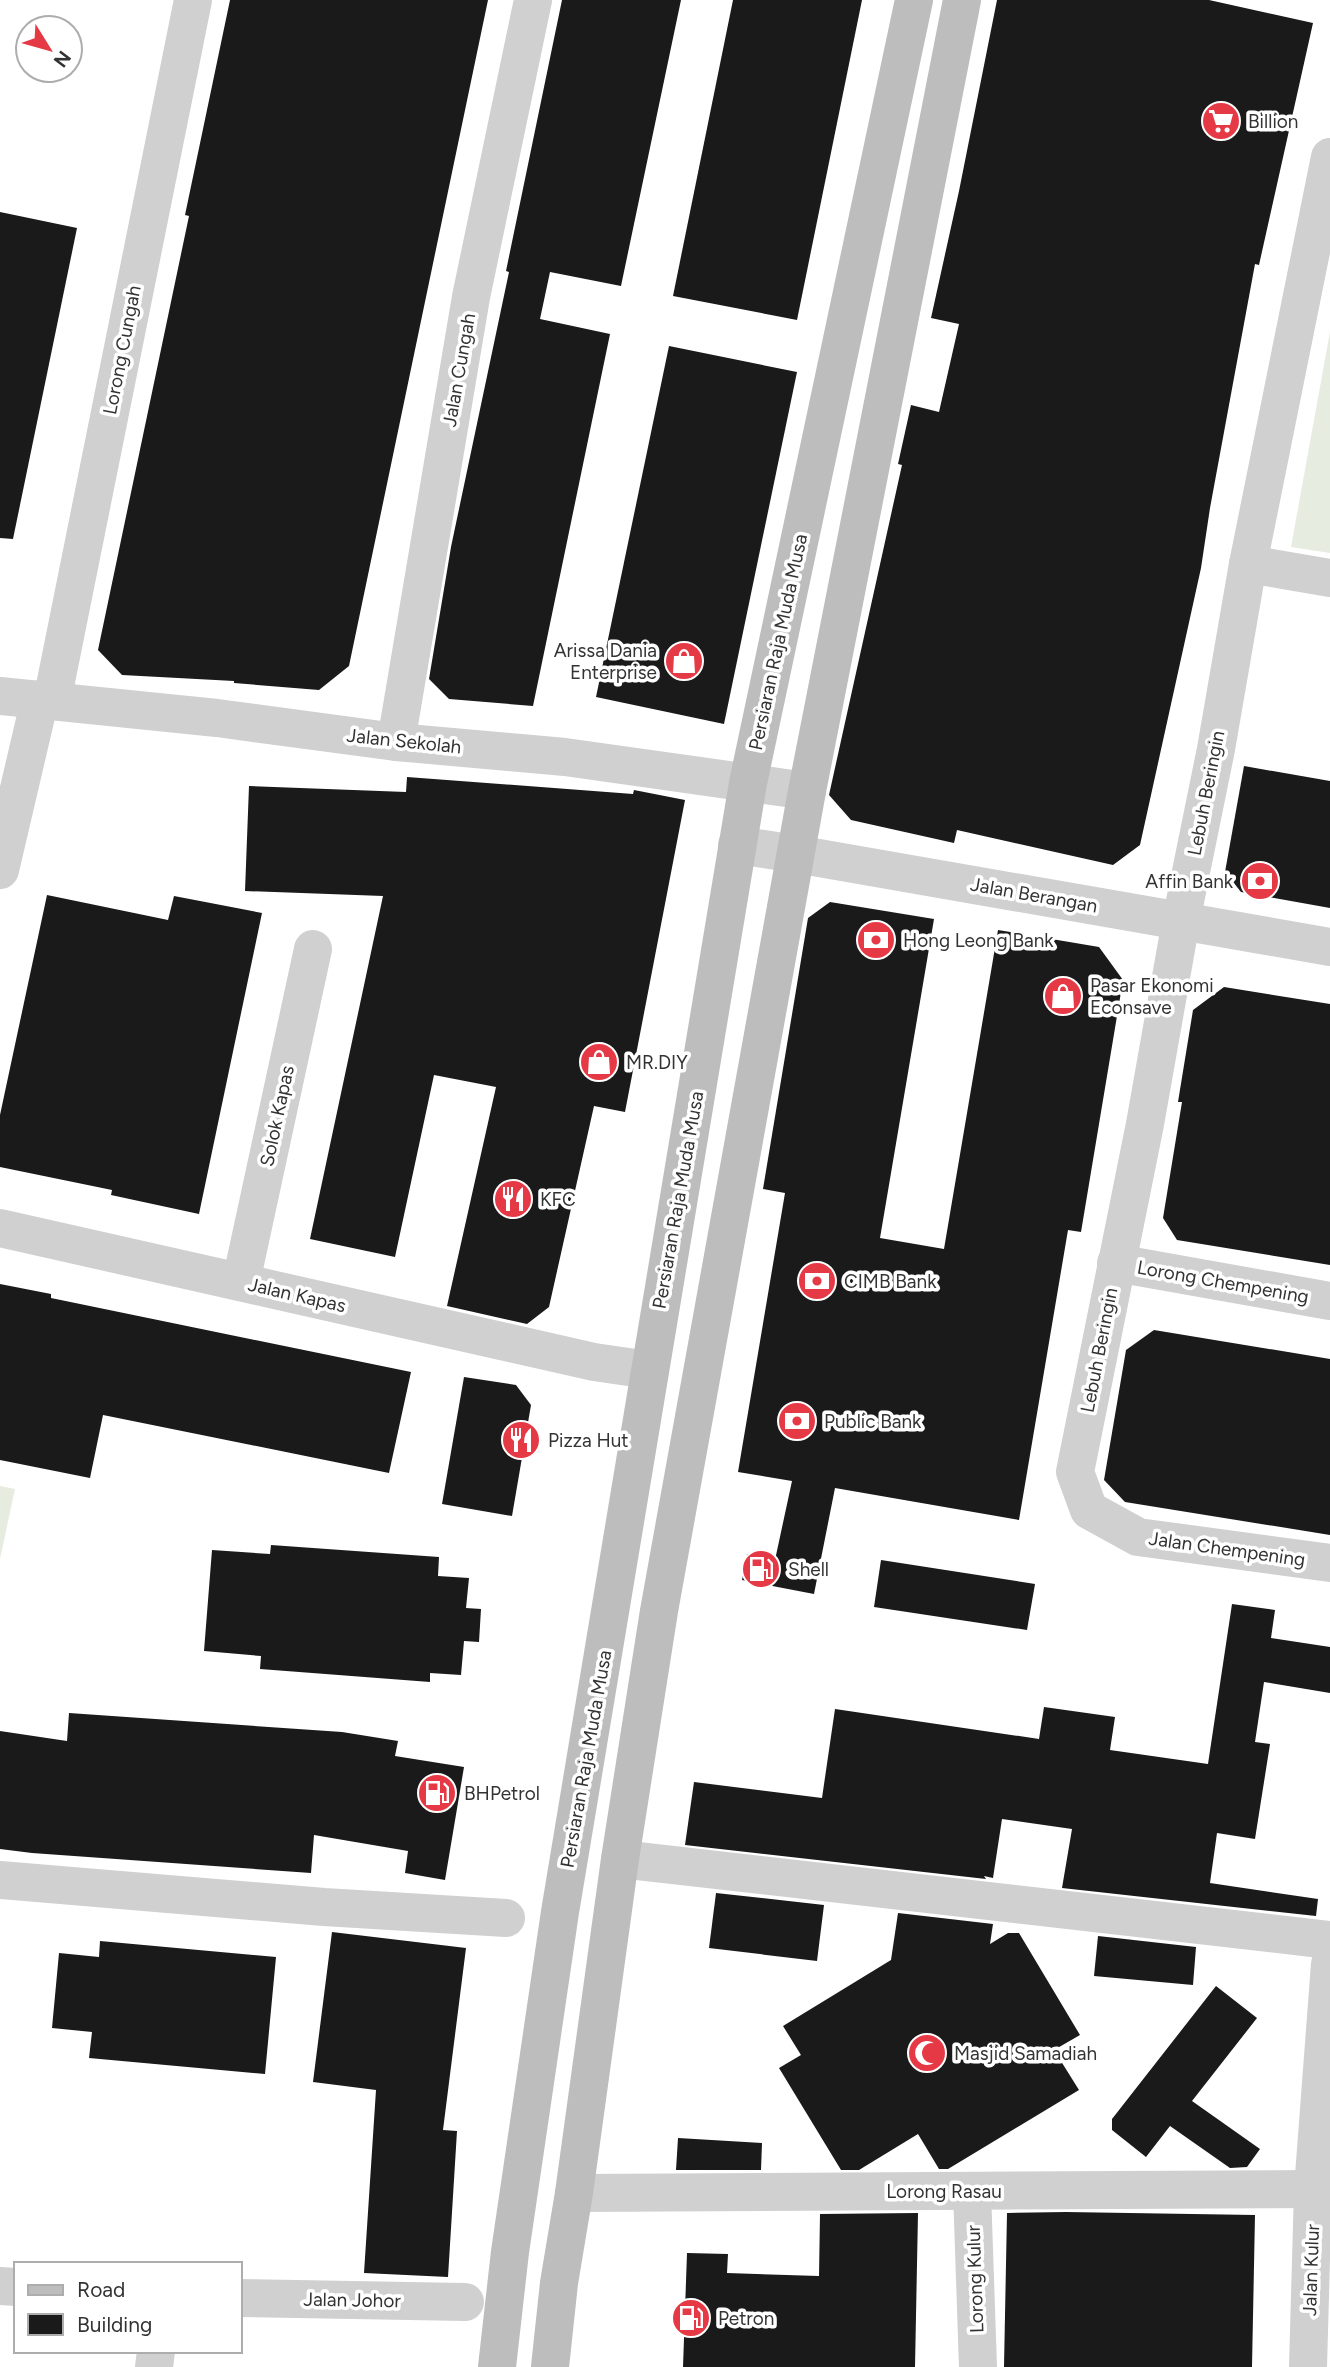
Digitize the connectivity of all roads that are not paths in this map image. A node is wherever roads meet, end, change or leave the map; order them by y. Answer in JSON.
{"nodes":[{"id":1,"x":193,"y":0,"type":"edge"},
{"id":2,"x":533,"y":0,"type":"edge"},
{"id":3,"x":914,"y":0,"type":"edge"},
{"id":4,"x":962,"y":0,"type":"edge"},
{"id":5,"x":1330,"y":157,"type":"edge"},
{"id":6,"x":1248,"y":564,"type":"junction"},
{"id":7,"x":1330,"y":578,"type":"edge"},
{"id":8,"x":0,"y":696,"type":"edge"},
{"id":9,"x":46,"y":700,"type":"junction"},
{"id":10,"x":396,"y":742,"type":"junction"},
{"id":11,"x":748,"y":783,"type":"junction"},
{"id":12,"x":807,"y":791,"type":"junction"},
{"id":13,"x":737,"y":845,"type":"junction"},
{"id":14,"x":796,"y":854,"type":"junction"},
{"id":15,"x":0,"y":870,"type":"edge"},
{"id":16,"x":1181,"y":921,"type":"junction"},
{"id":17,"x":1330,"y":947,"type":"edge"},
{"id":18,"x":313,"y":949,"type":"dead end"},
{"id":19,"x":0,"y":1228,"type":"edge"},
{"id":20,"x":1116,"y":1263,"type":"junction"},
{"id":21,"x":241,"y":1282,"type":"junction"},
{"id":22,"x":1330,"y":1301,"type":"edge"},
{"id":23,"x":649,"y":1370,"type":"junction"},
{"id":24,"x":1088,"y":1510,"type":"joint"},
{"id":25,"x":1330,"y":1563,"type":"edge"},
{"id":26,"x":620,"y":1859,"type":"junction"},
{"id":27,"x":0,"y":1880,"type":"edge"},
{"id":28,"x":506,"y":1918,"type":"dead end"},
{"id":29,"x":1330,"y":1940,"type":"edge"},
{"id":30,"x":1330,"y":1964,"type":"edge"},
{"id":31,"x":1313,"y":2189,"type":"junction"},
{"id":32,"x":972,"y":2191,"type":"junction"},
{"id":33,"x":574,"y":2193,"type":"junction"},
{"id":34,"x":242,"y":2298,"type":"edge"},
{"id":35,"x":465,"y":2302,"type":"dead end"},
{"id":36,"x":496,"y":2367,"type":"edge"},
{"id":37,"x":550,"y":2367,"type":"edge"},
{"id":38,"x":978,"y":2367,"type":"edge"},
{"id":39,"x":1308,"y":2367,"type":"edge"}],
"edges":[{"from":1,"to":9,"type":"street","name":"Lorong Cungah"},
{"from":2,"to":10,"type":"street","name":"Jalan Cungah"},
{"from":3,"to":11,"type":"main road","name":"Persiaran Raja Muda Musa"},
{"from":4,"to":12,"type":"main road"},
{"from":5,"to":6,"type":"street","name":"Lebuh Beringin"},
{"from":6,"to":7,"type":"street"},
{"from":6,"to":16,"type":"street","name":"Lebuh Beringin"},
{"from":8,"to":9,"type":"street","name":"Jalan Sekolah"},
{"from":9,"to":10,"type":"street","name":"Jalan Sekolah"},
{"from":9,"to":15,"type":"street","name":"Lorong Cungah"},
{"from":10,"to":11,"type":"street","name":"Jalan Sekolah"},
{"from":11,"to":12,"type":"street","name":"Jalan Sekolah"},
{"from":11,"to":13,"type":"main road","name":"Persiaran Raja Muda Musa"},
{"from":12,"to":14,"type":"main road"},
{"from":13,"to":14,"type":"street","name":"Jalan Berangan"},
{"from":13,"to":23,"type":"main road","name":"Persiaran Raja Muda Musa"},
{"from":14,"to":16,"type":"street","name":"Jalan Berangan"},
{"from":14,"to":26,"type":"main road"},
{"from":16,"to":17,"type":"street","name":"Jalan Berangan"},
{"from":16,"to":20,"type":"street","name":"Lebuh Beringin"},
{"from":18,"to":21,"type":"street","name":"Solok Kapas"},
{"from":19,"to":21,"type":"street","name":"Jalan Kapas"},
{"from":20,"to":22,"type":"street","name":"Lorong Chempening"},
{"from":20,"to":24,"type":"street","name":"Lebuh Beringin"},
{"from":21,"to":23,"type":"street","name":"Jalan Kapas"},
{"from":23,"to":36,"type":"main road","name":"Persiaran Raja Muda Musa"},
{"from":24,"to":25,"type":"street","name":"Jalan Chempening"},
{"from":26,"to":29,"type":"street"},
{"from":26,"to":33,"type":"main road"},
{"from":27,"to":28,"type":"street"},
{"from":30,"to":31,"type":"street","name":"Jalan Kulur"},
{"from":31,"to":32,"type":"street","name":"Lorong Rasau"},
{"from":31,"to":39,"type":"street","name":"Jalan Kulur"},
{"from":32,"to":33,"type":"street","name":"Lorong Rasau"},
{"from":32,"to":38,"type":"street","name":"Lorong Kulur"},
{"from":33,"to":37,"type":"main road"},
{"from":34,"to":35,"type":"street","name":"Jalan Johor"}]}
